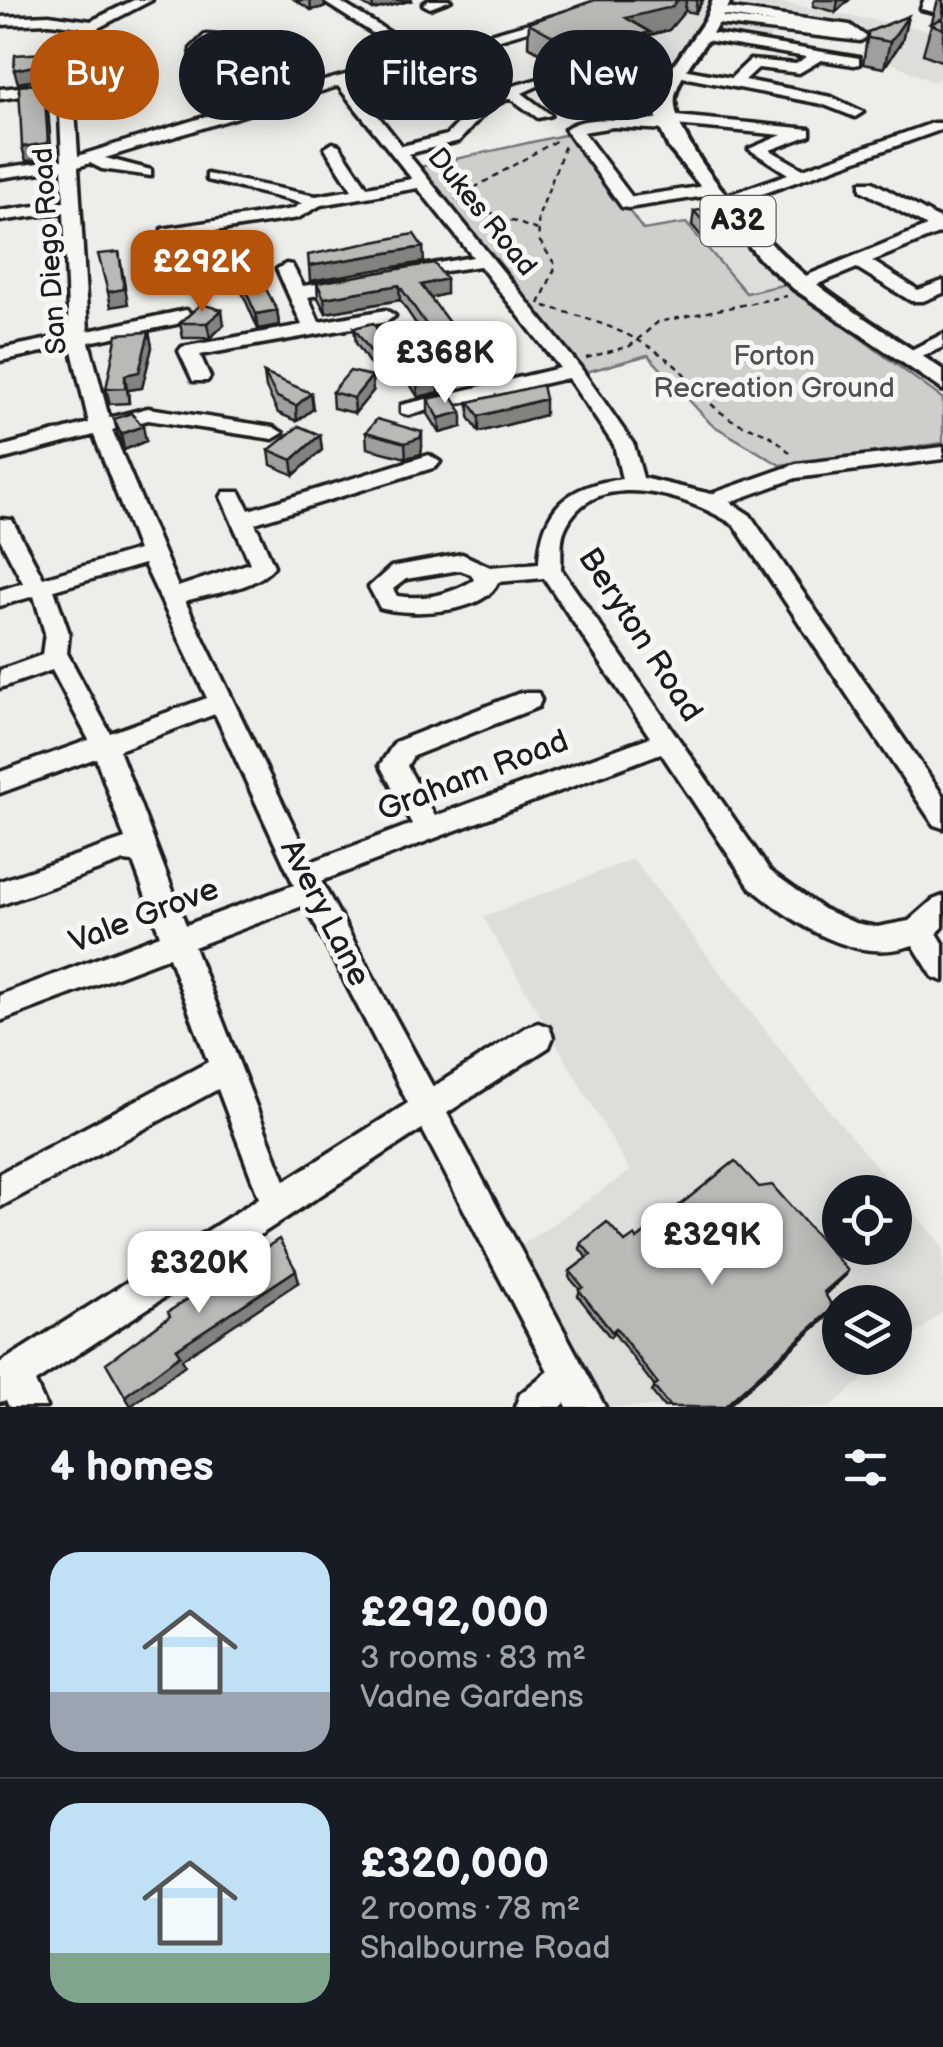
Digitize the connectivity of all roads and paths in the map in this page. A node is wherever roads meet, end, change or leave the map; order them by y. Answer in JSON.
{"nodes":[{"id":1,"x":10,"y":0,"type":"edge"},
{"id":2,"x":145,"y":0,"type":"edge"},
{"id":3,"x":328,"y":0,"type":"edge"},
{"id":4,"x":625,"y":0,"type":"edge"},
{"id":5,"x":932,"y":0,"type":"edge"},
{"id":6,"x":602,"y":2,"type":"edge"},
{"id":7,"x":943,"y":10,"type":"edge"},
{"id":8,"x":715,"y":17,"type":"edge"},
{"id":9,"x":1,"y":21,"type":"edge"},
{"id":10,"x":764,"y":21,"type":"junction"},
{"id":11,"x":93,"y":26,"type":"junction"},
{"id":12,"x":86,"y":30,"type":"edge"},
{"id":13,"x":377,"y":30,"type":"edge"},
{"id":14,"x":513,"y":30,"type":"edge"},
{"id":15,"x":818,"y":55,"type":"junction"},
{"id":16,"x":854,"y":61,"type":"dead end"},
{"id":17,"x":677,"y":72,"type":"junction"},
{"id":18,"x":345,"y":79,"type":"edge"},
{"id":19,"x":342,"y":80,"type":"junction"},
{"id":20,"x":735,"y":82,"type":"junction"},
{"id":21,"x":533,"y":83,"type":"edge"},
{"id":22,"x":325,"y":85,"type":"edge"},
{"id":23,"x":514,"y":90,"type":"junction"},
{"id":24,"x":30,"y":91,"type":"edge"},
{"id":25,"x":0,"y":94,"type":"edge"},
{"id":26,"x":533,"y":106,"type":"edge"},
{"id":27,"x":854,"y":112,"type":"dead end"},
{"id":28,"x":68,"y":120,"type":"edge"},
{"id":29,"x":213,"y":120,"type":"edge"},
{"id":30,"x":667,"y":123,"type":"junction"},
{"id":31,"x":938,"y":126,"type":"dead end"},
{"id":32,"x":334,"y":148,"type":"dead end"},
{"id":33,"x":397,"y":152,"type":"junction"},
{"id":34,"x":92,"y":156,"type":"junction"},
{"id":35,"x":73,"y":162,"type":"junction"},
{"id":36,"x":0,"y":173,"type":"edge"},
{"id":37,"x":146,"y":173,"type":"dead end"},
{"id":38,"x":803,"y":176,"type":"junction"},
{"id":39,"x":213,"y":177,"type":"dead end"},
{"id":40,"x":423,"y":182,"type":"junction"},
{"id":41,"x":867,"y":186,"type":"dead end"},
{"id":42,"x":363,"y":193,"type":"junction"},
{"id":43,"x":718,"y":197,"type":"junction"},
{"id":44,"x":316,"y":201,"type":"junction"},
{"id":45,"x":628,"y":204,"type":"junction"},
{"id":46,"x":71,"y":206,"type":"junction"},
{"id":47,"x":943,"y":206,"type":"edge"},
{"id":48,"x":0,"y":216,"type":"edge"},
{"id":49,"x":640,"y":219,"type":"dead end"},
{"id":50,"x":936,"y":227,"type":"edge"},
{"id":51,"x":536,"y":230,"type":"junction"},
{"id":52,"x":485,"y":260,"type":"junction"},
{"id":53,"x":859,"y":260,"type":"junction"},
{"id":54,"x":206,"y":268,"type":"dead end"},
{"id":55,"x":286,"y":269,"type":"dead end"},
{"id":56,"x":943,"y":286,"type":"edge"},
{"id":57,"x":806,"y":287,"type":"junction"},
{"id":58,"x":296,"y":294,"type":"junction"},
{"id":59,"x":532,"y":306,"type":"junction"},
{"id":60,"x":186,"y":316,"type":"edge"},
{"id":61,"x":386,"y":316,"type":"dead end"},
{"id":62,"x":313,"y":329,"type":"junction"},
{"id":63,"x":79,"y":340,"type":"junction"},
{"id":64,"x":943,"y":340,"type":"edge"},
{"id":65,"x":640,"y":341,"type":"junction"},
{"id":66,"x":0,"y":355,"type":"edge"},
{"id":67,"x":907,"y":357,"type":"junction"},
{"id":68,"x":570,"y":367,"type":"junction"},
{"id":69,"x":200,"y":377,"type":"dead end"},
{"id":70,"x":943,"y":382,"type":"edge"},
{"id":71,"x":408,"y":409,"type":"dead end"},
{"id":72,"x":98,"y":415,"type":"junction"},
{"id":73,"x":274,"y":433,"type":"dead end"},
{"id":74,"x":943,"y":453,"type":"edge"},
{"id":75,"x":0,"y":454,"type":"edge"},
{"id":76,"x":429,"y":462,"type":"dead end"},
{"id":77,"x":804,"y":470,"type":"junction"},
{"id":78,"x":634,"y":483,"type":"junction"},
{"id":79,"x":232,"y":497,"type":"dead end"},
{"id":80,"x":714,"y":501,"type":"junction"},
{"id":81,"x":245,"y":519,"type":"junction"},
{"id":82,"x":0,"y":527,"type":"edge"},
{"id":83,"x":150,"y":554,"type":"junction"},
{"id":84,"x":550,"y":570,"type":"junction"},
{"id":85,"x":484,"y":575,"type":"dead end"},
{"id":86,"x":38,"y":586,"type":"junction"},
{"id":87,"x":171,"y":597,"type":"junction"},
{"id":88,"x":0,"y":598,"type":"edge"},
{"id":89,"x":56,"y":655,"type":"junction"},
{"id":90,"x":0,"y":679,"type":"edge"},
{"id":91,"x":530,"y":700,"type":"dead end"},
{"id":92,"x":219,"y":704,"type":"junction"},
{"id":93,"x":666,"y":741,"type":"junction"},
{"id":94,"x":104,"y":746,"type":"junction"},
{"id":95,"x":0,"y":783,"type":"edge"},
{"id":96,"x":943,"y":817,"type":"edge"},
{"id":97,"x":429,"y":830,"type":"junction"},
{"id":98,"x":143,"y":852,"type":"junction"},
{"id":99,"x":308,"y":883,"type":"junction"},
{"id":100,"x":0,"y":894,"type":"edge"},
{"id":101,"x":943,"y":908,"type":"edge"},
{"id":102,"x":919,"y":930,"type":"junction"},
{"id":103,"x":177,"y":941,"type":"junction"},
{"id":104,"x":943,"y":968,"type":"edge"},
{"id":105,"x":0,"y":1008,"type":"edge"},
{"id":106,"x":538,"y":1037,"type":"dead end"},
{"id":107,"x":223,"y":1070,"type":"junction"},
{"id":108,"x":428,"y":1108,"type":"junction"},
{"id":109,"x":0,"y":1191,"type":"edge"},
{"id":110,"x":278,"y":1205,"type":"junction"},
{"id":111,"x":13,"y":1389,"type":"edge"},
{"id":112,"x":578,"y":1392,"type":"edge"},
{"id":113,"x":533,"y":1407,"type":"edge"}],
"edges":[{"from":1,"to":9,"type":"street"},
{"from":2,"to":11,"type":"street"},
{"from":3,"to":13,"type":"street"},
{"from":4,"to":6,"type":"street"},
{"from":5,"to":7,"type":"street"},
{"from":6,"to":14,"type":"street"},
{"from":8,"to":10,"type":"street"},
{"from":8,"to":15,"type":"street"},
{"from":8,"to":17,"type":"main road"},
{"from":9,"to":11,"type":"street"},
{"from":10,"to":10,"type":"street"},
{"from":11,"to":12,"type":"street","name":"San Diego Road"},
{"from":15,"to":16,"type":"street"},
{"from":15,"to":20,"type":"street"},
{"from":17,"to":20,"type":"street"},
{"from":17,"to":30,"type":"main road"},
{"from":18,"to":19,"type":"street"},
{"from":19,"to":22,"type":"street"},
{"from":19,"to":33,"type":"street","name":"Dukes Road"},
{"from":20,"to":27,"type":"street"},
{"from":21,"to":23,"type":"street"},
{"from":23,"to":26,"type":"street"},
{"from":23,"to":33,"type":"street"},
{"from":24,"to":25,"type":"street"},
{"from":28,"to":35,"type":"street","name":"San Diego Road"},
{"from":29,"to":34,"type":"street"},
{"from":30,"to":38,"type":"street"},
{"from":30,"to":43,"type":"main road","number":"A32"},
{"from":30,"to":45,"type":"street"},
{"from":31,"to":38,"type":"street"},
{"from":32,"to":42,"type":"street"},
{"from":33,"to":40,"type":"street","name":"Dukes Road"},
{"from":34,"to":35,"type":"street"},
{"from":34,"to":37,"type":"street"},
{"from":35,"to":36,"type":"street"},
{"from":35,"to":46,"type":"street","name":"San Diego Road"},
{"from":38,"to":43,"type":"street"},
{"from":39,"to":44,"type":"street"},
{"from":40,"to":42,"type":"street"},
{"from":40,"to":52,"type":"street","name":"Dukes Road"},
{"from":41,"to":50,"type":"street"},
{"from":42,"to":44,"type":"street"},
{"from":43,"to":45,"type":"street"},
{"from":43,"to":57,"type":"main road","number":"A32"},
{"from":44,"to":54,"type":"street"},
{"from":45,"to":49,"type":"street"},
{"from":46,"to":48,"type":"street"},
{"from":46,"to":63,"type":"street","name":"San Diego Road"},
{"from":47,"to":50,"type":"street"},
{"from":50,"to":53,"type":"street"},
{"from":51,"to":51,"type":"path"},
{"from":51,"to":59,"type":"path"},
{"from":52,"to":58,"type":"street"},
{"from":52,"to":59,"type":"street","name":"Dukes Road"},
{"from":53,"to":56,"type":"street"},
{"from":53,"to":57,"type":"street"},
{"from":55,"to":58,"type":"street"},
{"from":57,"to":65,"type":"path"},
{"from":57,"to":67,"type":"main road","number":"A32"},
{"from":58,"to":62,"type":"street"},
{"from":59,"to":65,"type":"path"},
{"from":59,"to":68,"type":"street","name":"Dukes Road"},
{"from":60,"to":63,"type":"street"},
{"from":61,"to":62,"type":"street"},
{"from":62,"to":69,"type":"street"},
{"from":63,"to":66,"type":"street"},
{"from":63,"to":72,"type":"street","name":"San Diego Road"},
{"from":64,"to":67,"type":"street"},
{"from":65,"to":68,"type":"path"},
{"from":65,"to":77,"type":"path"},
{"from":67,"to":70,"type":"main road","number":"A32"},
{"from":68,"to":71,"type":"street"},
{"from":68,"to":78,"type":"street","name":"Dukes Road"},
{"from":72,"to":73,"type":"street"},
{"from":72,"to":75,"type":"street"},
{"from":72,"to":83,"type":"street","name":"Avery Lane"},
{"from":74,"to":77,"type":"street"},
{"from":76,"to":81,"type":"street"},
{"from":77,"to":80,"type":"street"},
{"from":78,"to":80,"type":"street","name":"Beryton Road"},
{"from":78,"to":84,"type":"street","name":"Beryton Road"},
{"from":79,"to":81,"type":"street"},
{"from":80,"to":96,"type":"street","name":"Beryton Road"},
{"from":81,"to":87,"type":"street"},
{"from":82,"to":86,"type":"street"},
{"from":83,"to":86,"type":"street"},
{"from":83,"to":87,"type":"street","name":"Avery Lane"},
{"from":84,"to":85,"type":"street"},
{"from":84,"to":93,"type":"street","name":"Beryton Road"},
{"from":86,"to":88,"type":"street"},
{"from":86,"to":89,"type":"street"},
{"from":87,"to":92,"type":"street","name":"Avery Lane"},
{"from":89,"to":90,"type":"street"},
{"from":89,"to":94,"type":"street"},
{"from":91,"to":97,"type":"street"},
{"from":92,"to":94,"type":"street"},
{"from":92,"to":99,"type":"street","name":"Avery Lane"},
{"from":93,"to":97,"type":"street","name":"Graham Road"},
{"from":93,"to":102,"type":"street","name":"Beryton Road"},
{"from":94,"to":95,"type":"street"},
{"from":94,"to":98,"type":"street"},
{"from":97,"to":99,"type":"street","name":"Graham Road"},
{"from":98,"to":100,"type":"street"},
{"from":98,"to":103,"type":"street"},
{"from":99,"to":103,"type":"street","name":"Vale Grove"},
{"from":99,"to":108,"type":"street","name":"Avery Lane"},
{"from":101,"to":102,"type":"street"},
{"from":102,"to":104,"type":"street"},
{"from":103,"to":105,"type":"street","name":"Vale Grove"},
{"from":103,"to":107,"type":"street"},
{"from":106,"to":108,"type":"street"},
{"from":107,"to":109,"type":"street"},
{"from":107,"to":110,"type":"street"},
{"from":108,"to":110,"type":"street"},
{"from":108,"to":112,"type":"street","name":"Avery Lane"},
{"from":110,"to":111,"type":"street"},
{"from":112,"to":113,"type":"street"}]}
